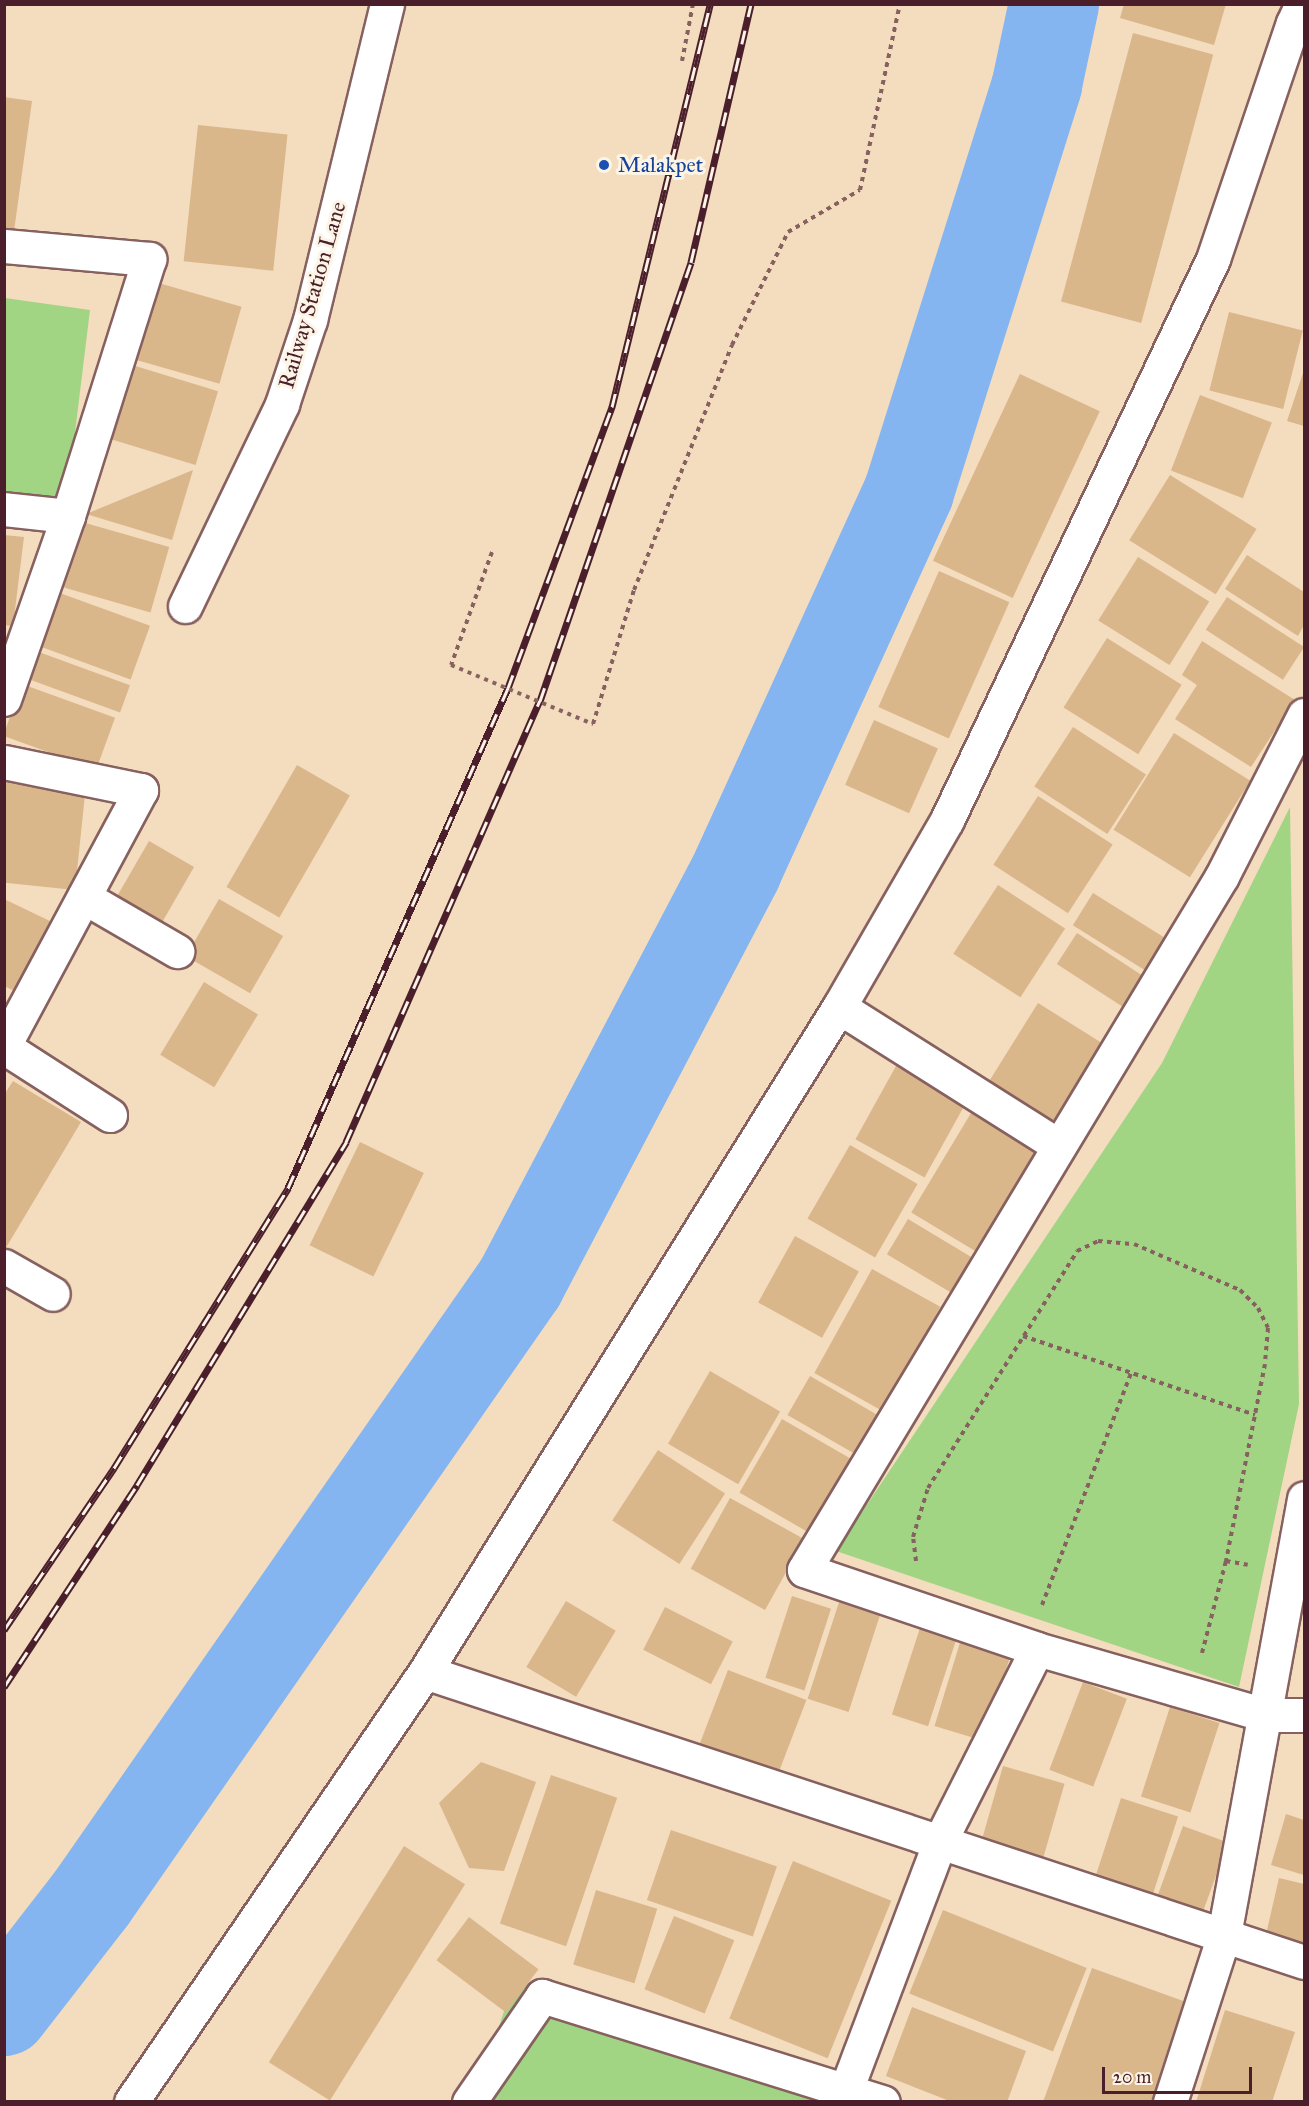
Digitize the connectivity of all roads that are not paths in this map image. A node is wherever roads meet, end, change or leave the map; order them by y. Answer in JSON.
{"nodes":[{"id":1,"x":387,"y":4,"type":"edge"},
{"id":2,"x":1302,"y":4,"type":"edge"},
{"id":3,"x":4,"y":246,"type":"edge"},
{"id":4,"x":4,"y":509,"type":"edge"},
{"id":5,"x":68,"y":516,"type":"junction"},
{"id":6,"x":185,"y":606,"type":"dead end"},
{"id":7,"x":4,"y":699,"type":"edge"},
{"id":8,"x":1305,"y":715,"type":"edge"},
{"id":9,"x":4,"y":762,"type":"edge"},
{"id":10,"x":84,"y":897,"type":"junction"},
{"id":11,"x":177,"y":951,"type":"dead end"},
{"id":12,"x":839,"y":1007,"type":"junction"},
{"id":13,"x":4,"y":1046,"type":"edge"},
{"id":14,"x":110,"y":1115,"type":"dead end"},
{"id":15,"x":1059,"y":1146,"type":"junction"},
{"id":16,"x":4,"y":1266,"type":"edge"},
{"id":17,"x":53,"y":1294,"type":"dead end"},
{"id":18,"x":1305,"y":1498,"type":"edge"},
{"id":19,"x":1295,"y":1579,"type":"edge"},
{"id":20,"x":1037,"y":1649,"type":"junction"},
{"id":21,"x":425,"y":1672,"type":"junction"},
{"id":22,"x":1266,"y":1715,"type":"junction"},
{"id":23,"x":1305,"y":1715,"type":"edge"},
{"id":24,"x":940,"y":1841,"type":"junction"},
{"id":25,"x":1224,"y":1935,"type":"junction"},
{"id":26,"x":1305,"y":1962,"type":"edge"},
{"id":27,"x":846,"y":2090,"type":"junction"},
{"id":28,"x":130,"y":2102,"type":"edge"},
{"id":29,"x":470,"y":2102,"type":"edge"},
{"id":30,"x":883,"y":2102,"type":"edge"},
{"id":31,"x":1170,"y":2102,"type":"edge"}],
"edges":[{"from":1,"to":6,"type":"street","name":"Railway Station Lane"},
{"from":2,"to":12,"type":"street"},
{"from":3,"to":5,"type":"street"},
{"from":4,"to":5,"type":"street"},
{"from":5,"to":7,"type":"street"},
{"from":8,"to":15,"type":"street"},
{"from":9,"to":10,"type":"street"},
{"from":10,"to":11,"type":"street"},
{"from":10,"to":13,"type":"street"},
{"from":12,"to":15,"type":"street"},
{"from":12,"to":21,"type":"street"},
{"from":13,"to":14,"type":"street"},
{"from":15,"to":20,"type":"street"},
{"from":16,"to":17,"type":"street"},
{"from":18,"to":19,"type":"street"},
{"from":19,"to":22,"type":"street"},
{"from":20,"to":22,"type":"street"},
{"from":20,"to":24,"type":"street"},
{"from":21,"to":24,"type":"street"},
{"from":21,"to":28,"type":"street"},
{"from":22,"to":23,"type":"street"},
{"from":22,"to":25,"type":"street"},
{"from":24,"to":25,"type":"street"},
{"from":24,"to":27,"type":"street"},
{"from":25,"to":26,"type":"street"},
{"from":25,"to":31,"type":"street"},
{"from":27,"to":29,"type":"street"},
{"from":27,"to":30,"type":"street"}]}
